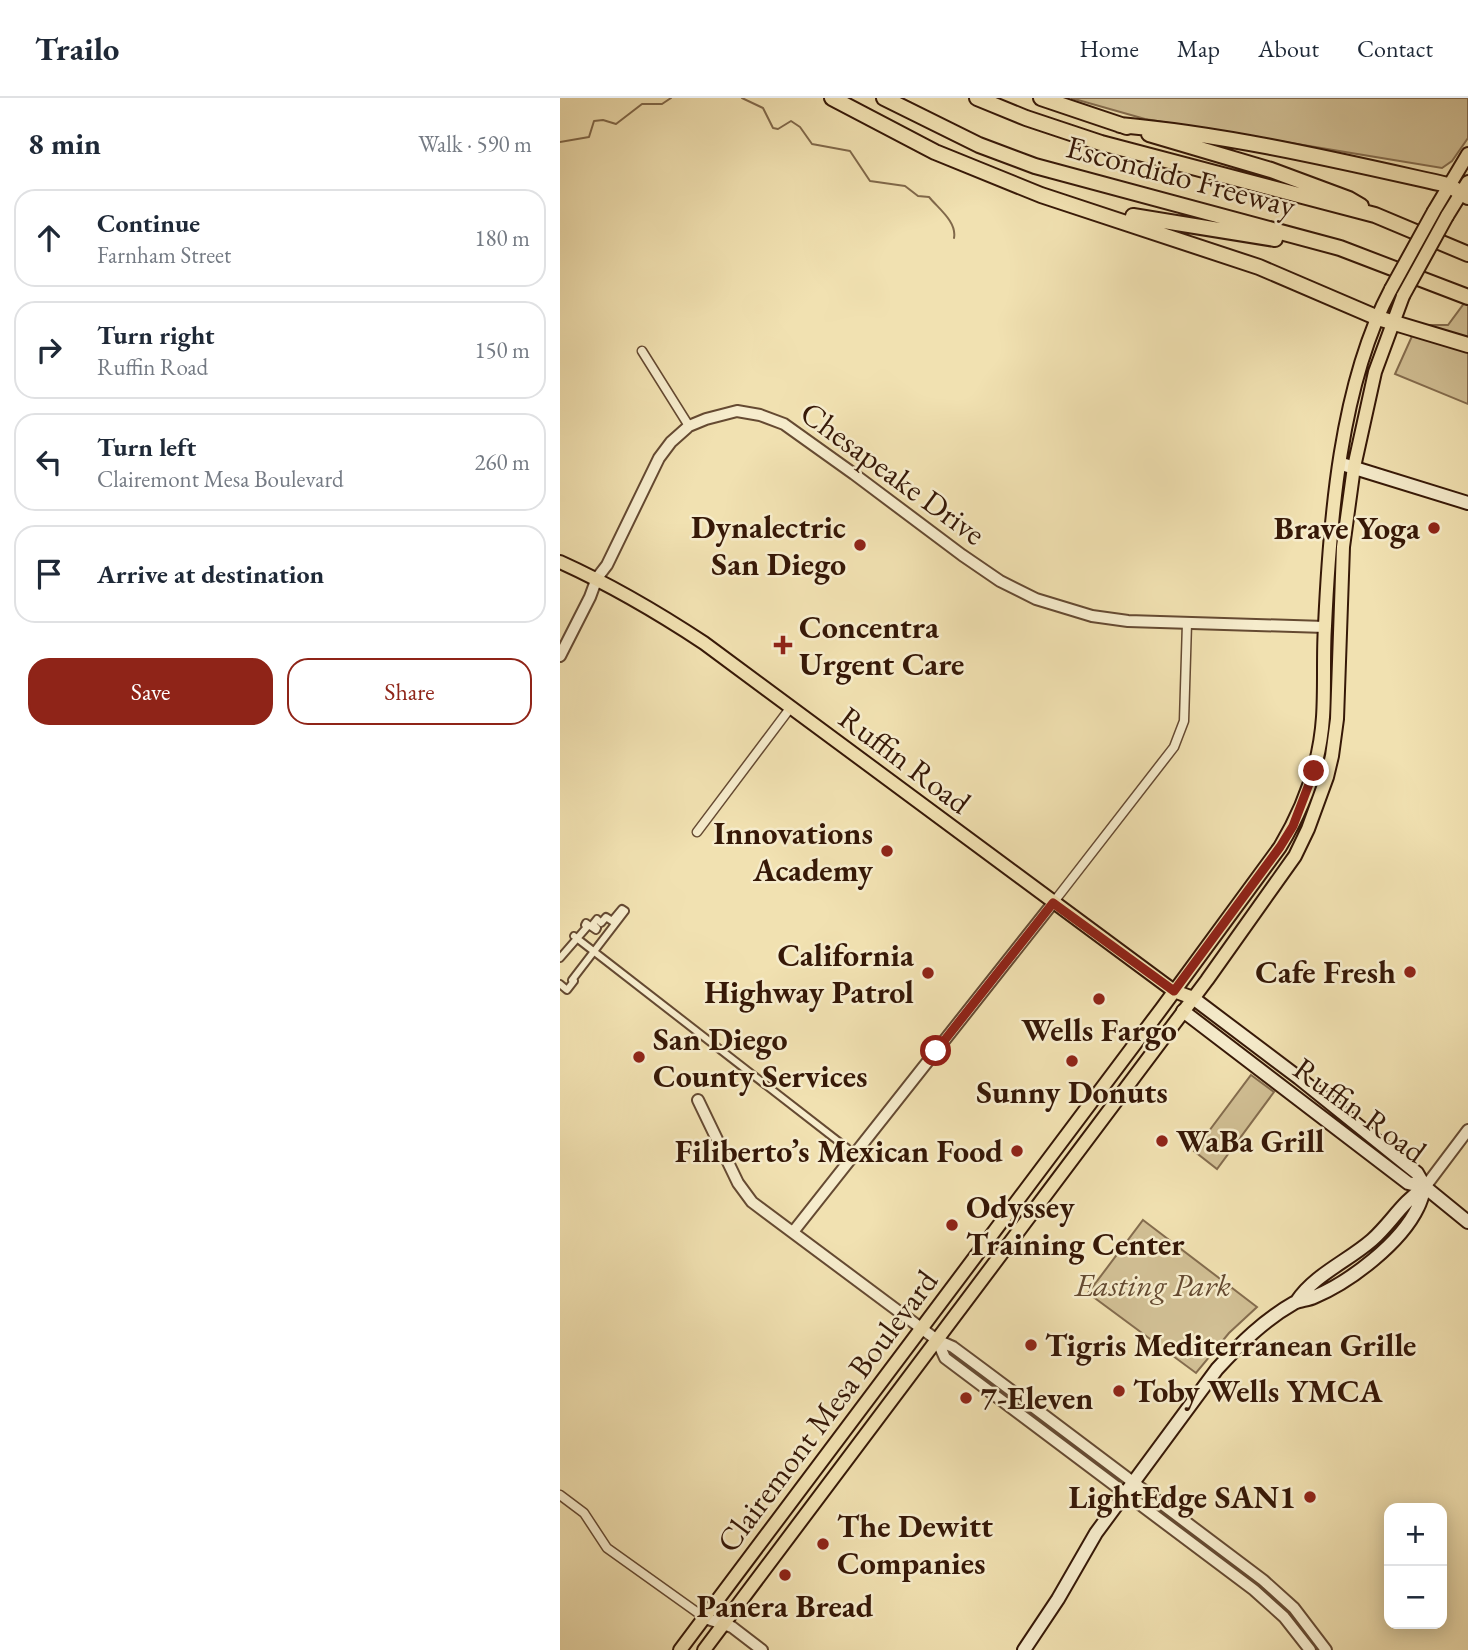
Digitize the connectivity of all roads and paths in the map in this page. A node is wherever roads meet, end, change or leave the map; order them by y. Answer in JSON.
{"nodes":[{"id":1,"x":832,"y":98,"type":"edge"},
{"id":2,"x":884,"y":98,"type":"edge"},
{"id":3,"x":977,"y":98,"type":"edge"},
{"id":4,"x":1041,"y":98,"type":"edge"},
{"id":5,"x":1120,"y":125,"type":"junction"},
{"id":6,"x":1468,"y":153,"type":"edge"},
{"id":7,"x":1013,"y":184,"type":"junction"},
{"id":8,"x":1461,"y":189,"type":"edge"},
{"id":9,"x":1375,"y":215,"type":"junction"},
{"id":10,"x":1340,"y":248,"type":"junction"},
{"id":11,"x":1468,"y":254,"type":"edge"},
{"id":12,"x":1468,"y":297,"type":"edge"},
{"id":13,"x":1385,"y":320,"type":"junction"},
{"id":14,"x":1468,"y":345,"type":"edge"},
{"id":15,"x":642,"y":351,"type":"dead end"},
{"id":16,"x":690,"y":426,"type":"junction"},
{"id":17,"x":1338,"y":464,"type":"junction"},
{"id":18,"x":1354,"y":467,"type":"junction"},
{"id":19,"x":1468,"y":503,"type":"edge"},
{"id":20,"x":560,"y":562,"type":"edge"},
{"id":21,"x":597,"y":578,"type":"junction"},
{"id":22,"x":1187,"y":623,"type":"junction"},
{"id":23,"x":1325,"y":627,"type":"junction"},
{"id":24,"x":560,"y":656,"type":"edge"},
{"id":25,"x":791,"y":707,"type":"junction"},
{"id":26,"x":697,"y":832,"type":"dead end"},
{"id":27,"x":1053,"y":903,"type":"junction"},
{"id":28,"x":576,"y":938,"type":"junction"},
{"id":29,"x":594,"y":951,"type":"junction"},
{"id":30,"x":560,"y":958,"type":"edge"},
{"id":31,"x":560,"y":984,"type":"edge"},
{"id":32,"x":1174,"y":991,"type":"junction"},
{"id":33,"x":1193,"y":998,"type":"junction"},
{"id":34,"x":1183,"y":1012,"type":"junction"},
{"id":35,"x":698,"y":1100,"type":"dead end"},
{"id":36,"x":1468,"y":1130,"type":"edge"},
{"id":37,"x":846,"y":1148,"type":"dead end"},
{"id":38,"x":1425,"y":1187,"type":"junction"},
{"id":39,"x":1468,"y":1222,"type":"edge"},
{"id":40,"x":793,"y":1232,"type":"junction"},
{"id":41,"x":922,"y":1329,"type":"junction"},
{"id":42,"x":937,"y":1340,"type":"junction"},
{"id":43,"x":1130,"y":1487,"type":"junction"},
{"id":44,"x":560,"y":1495,"type":"edge"},
{"id":45,"x":705,"y":1618,"type":"junction"},
{"id":46,"x":724,"y":1624,"type":"junction"},
{"id":47,"x":681,"y":1650,"type":"edge"},
{"id":48,"x":704,"y":1650,"type":"edge"},
{"id":49,"x":762,"y":1650,"type":"edge"},
{"id":50,"x":1024,"y":1650,"type":"edge"},
{"id":51,"x":1310,"y":1650,"type":"edge"},
{"id":52,"x":1326,"y":1650,"type":"edge"}],
"edges":[{"from":1,"to":7,"type":"highway"},
{"from":2,"to":10,"type":"highway","name":"Escondido Freeway"},
{"from":3,"to":9,"type":"highway","name":"Escondido Freeway"},
{"from":4,"to":5,"type":"highway"},
{"from":5,"to":8,"type":"highway"},
{"from":5,"to":9,"type":"highway"},
{"from":6,"to":8,"type":"main road","name":"Clairemont Mesa Boulevard"},
{"from":7,"to":10,"type":"highway"},
{"from":7,"to":13,"type":"highway"},
{"from":8,"to":13,"type":"main road","name":"Clairemont Mesa Boulevard","bridge":true},
{"from":8,"to":13,"type":"main road","name":"Clairemont Mesa Boulevard","bridge":true},
{"from":9,"to":11,"type":"highway","name":"Escondido Freeway"},
{"from":10,"to":12,"type":"highway","name":"Escondido Freeway"},
{"from":13,"to":14,"type":"highway"},
{"from":13,"to":17,"type":"main road","name":"Clairemont Mesa Boulevard"},
{"from":13,"to":18,"type":"main road","name":"Clairemont Mesa Boulevard"},
{"from":15,"to":16,"type":"street"},
{"from":16,"to":21,"type":"street","name":"Chesapeake Drive"},
{"from":16,"to":22,"type":"street","name":"Chesapeake Drive"},
{"from":17,"to":18,"type":"main road"},
{"from":17,"to":23,"type":"main road","name":"Clairemont Mesa Boulevard"},
{"from":18,"to":19,"type":"main road"},
{"from":18,"to":33,"type":"main road","name":"Clairemont Mesa Boulevard"},
{"from":20,"to":21,"type":"main road","name":"Ruffin Road"},
{"from":21,"to":24,"type":"street","name":"Chesapeake Drive"},
{"from":21,"to":25,"type":"main road","name":"Ruffin Road"},
{"from":22,"to":23,"type":"street","name":"Chesapeake Drive"},
{"from":22,"to":27,"type":"street"},
{"from":23,"to":32,"type":"main road","name":"Clairemont Mesa Boulevard"},
{"from":25,"to":26,"type":"street"},
{"from":25,"to":27,"type":"main road","name":"Ruffin Road"},
{"from":27,"to":32,"type":"main road","name":"Ruffin Road"},
{"from":27,"to":40,"type":"street"},
{"from":28,"to":29,"type":"street"},
{"from":28,"to":29,"type":"street"},
{"from":28,"to":30,"type":"street"},
{"from":29,"to":31,"type":"street"},
{"from":29,"to":37,"type":"street"},
{"from":32,"to":33,"type":"main road","name":"Ruffin Road"},
{"from":32,"to":34,"type":"main road","name":"Ruffin Road"},
{"from":32,"to":41,"type":"main road","name":"Clairemont Mesa Boulevard"},
{"from":33,"to":34,"type":"main road","name":"Clairemont Mesa Boulevard"},
{"from":33,"to":38,"type":"main road","name":"Ruffin Road"},
{"from":34,"to":38,"type":"main road","name":"Ruffin Road"},
{"from":34,"to":42,"type":"main road","name":"Clairemont Mesa Boulevard"},
{"from":35,"to":40,"type":"street"},
{"from":36,"to":38,"type":"street"},
{"from":38,"to":39,"type":"main road","name":"Ruffin Road"},
{"from":38,"to":43,"type":"main road"},
{"from":40,"to":41,"type":"street"},
{"from":41,"to":42,"type":"street"},
{"from":41,"to":45,"type":"main road","name":"Clairemont Mesa Boulevard"},
{"from":42,"to":43,"type":"street"},
{"from":42,"to":46,"type":"main road","name":"Clairemont Mesa Boulevard"},
{"from":43,"to":50,"type":"main road"},
{"from":43,"to":51,"type":"street"},
{"from":43,"to":52,"type":"street"},
{"from":44,"to":45,"type":"street"},
{"from":45,"to":46,"type":"street"},
{"from":45,"to":47,"type":"main road","name":"Clairemont Mesa Boulevard"},
{"from":46,"to":48,"type":"main road","name":"Clairemont Mesa Boulevard"},
{"from":46,"to":49,"type":"street"}]}
